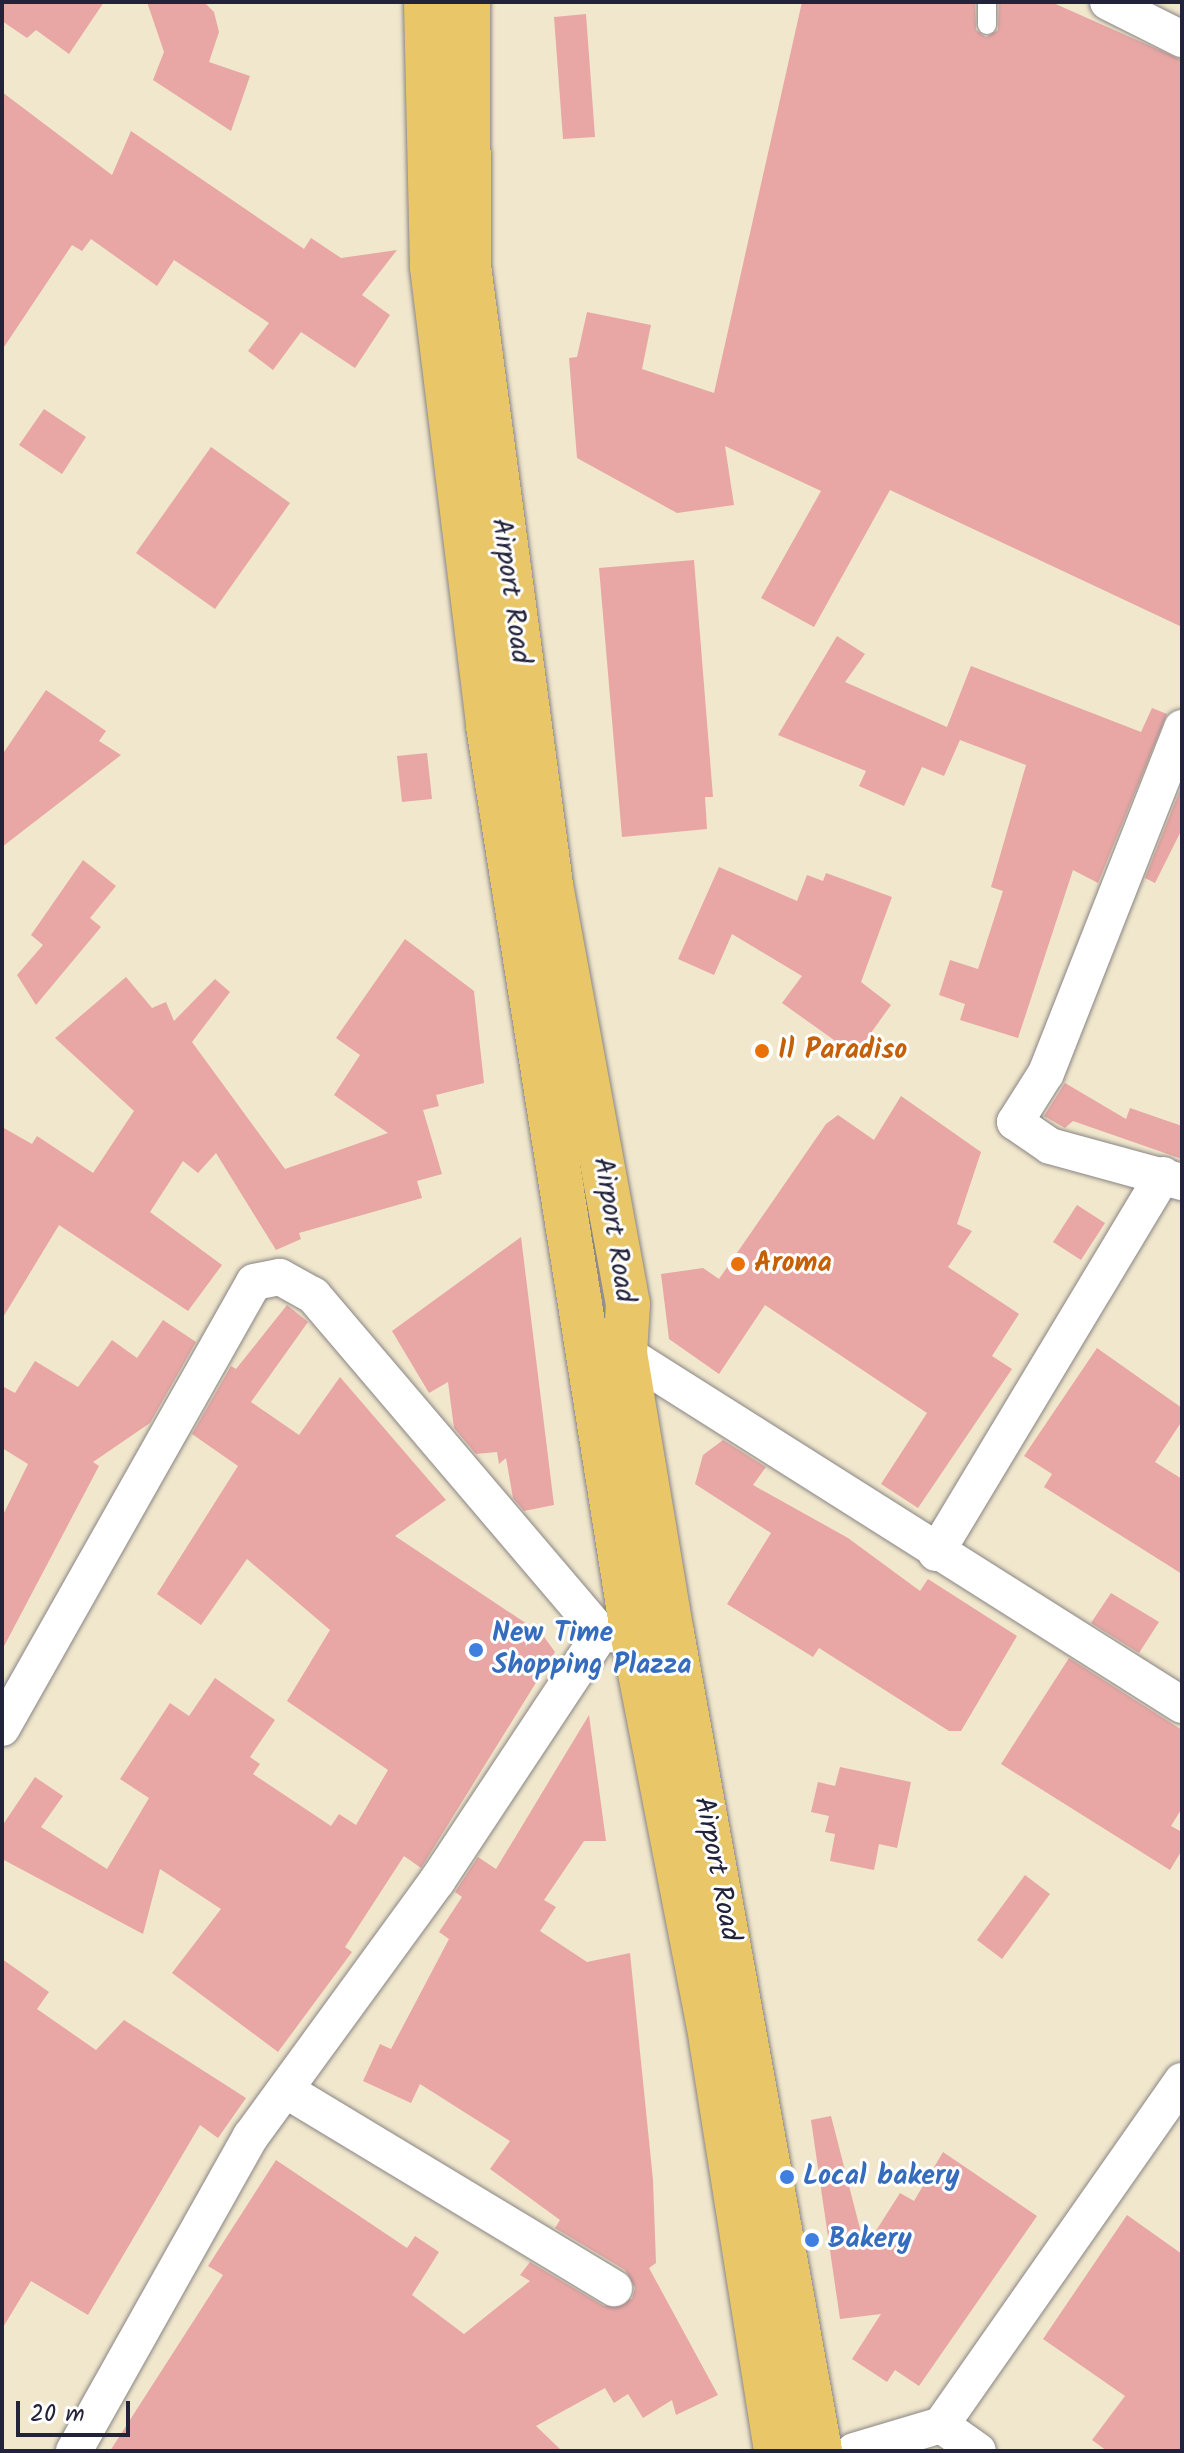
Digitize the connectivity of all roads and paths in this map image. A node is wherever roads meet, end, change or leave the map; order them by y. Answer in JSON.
{"nodes":[{"id":1,"x":426,"y":2,"type":"edge"},
{"id":2,"x":468,"y":2,"type":"edge"},
{"id":3,"x":987,"y":2,"type":"edge"},
{"id":4,"x":1108,"y":2,"type":"edge"},
{"id":5,"x":987,"y":25,"type":"dead end"},
{"id":6,"x":1182,"y":39,"type":"edge"},
{"id":7,"x":508,"y":722,"type":"junction"},
{"id":8,"x":1182,"y":728,"type":"edge"},
{"id":9,"x":1172,"y":1179,"type":"edge"},
{"id":10,"x":625,"y":1353,"type":"junction"},
{"id":11,"x":936,"y":1553,"type":"junction"},
{"id":12,"x":617,"y":1635,"type":"junction"},
{"id":13,"x":1182,"y":1705,"type":"edge"},
{"id":14,"x":2,"y":1728,"type":"edge"},
{"id":15,"x":1182,"y":2081,"type":"edge"},
{"id":16,"x":287,"y":2091,"type":"junction"},
{"id":17,"x":614,"y":2288,"type":"dead end"},
{"id":18,"x":941,"y":2425,"type":"junction"},
{"id":19,"x":74,"y":2451,"type":"edge"},
{"id":20,"x":776,"y":2451,"type":"edge"},
{"id":21,"x":820,"y":2451,"type":"edge"},
{"id":22,"x":854,"y":2451,"type":"edge"},
{"id":23,"x":978,"y":2451,"type":"edge"}],
"edges":[{"from":1,"to":7,"type":"main road","name":"Airport Road"},
{"from":2,"to":7,"type":"main road","name":"Airport Road"},
{"from":3,"to":5,"type":"lane"},
{"from":4,"to":6,"type":"street"},
{"from":7,"to":10,"type":"main road","name":"Airport Road"},
{"from":7,"to":12,"type":"main road","name":"Airport Road"},
{"from":8,"to":9,"type":"street"},
{"from":9,"to":11,"type":"street"},
{"from":10,"to":11,"type":"street"},
{"from":10,"to":21,"type":"main road","name":"Airport Road"},
{"from":11,"to":13,"type":"street"},
{"from":12,"to":14,"type":"street"},
{"from":12,"to":16,"type":"street"},
{"from":12,"to":20,"type":"main road","name":"Airport Road"},
{"from":15,"to":18,"type":"street"},
{"from":16,"to":17,"type":"street"},
{"from":16,"to":19,"type":"street"},
{"from":18,"to":22,"type":"street"},
{"from":18,"to":23,"type":"street"}]}
